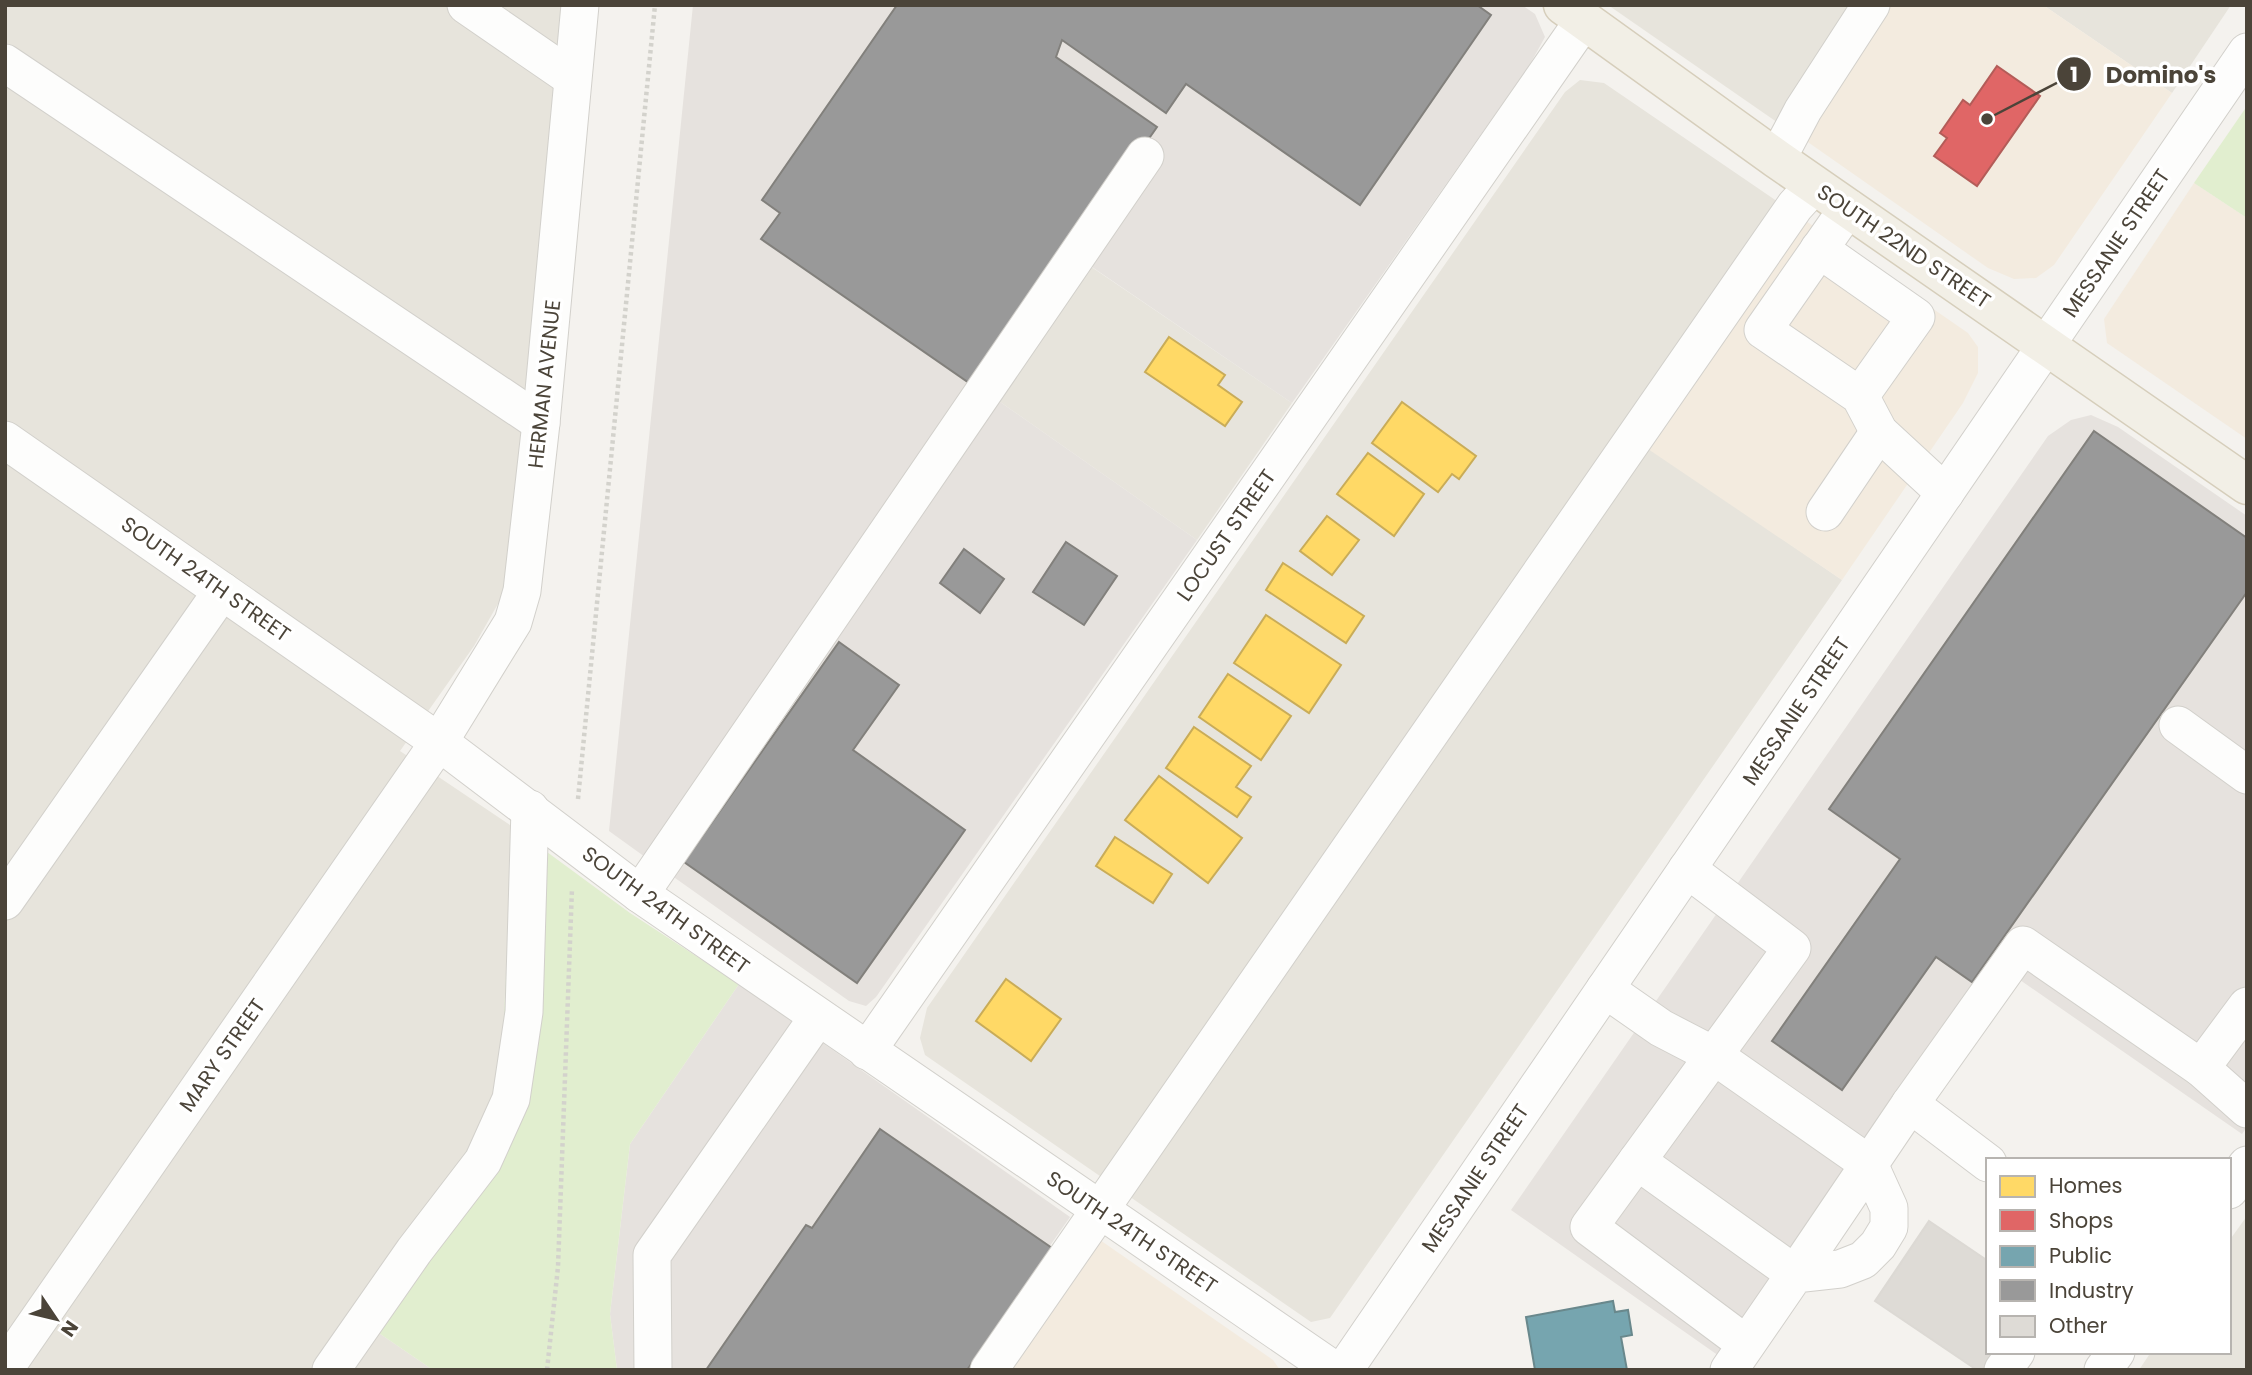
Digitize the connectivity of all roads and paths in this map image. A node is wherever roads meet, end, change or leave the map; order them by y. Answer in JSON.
{"nodes":[{"id":1,"x":466,"y":5,"type":"edge"},
{"id":2,"x":580,"y":5,"type":"edge"},
{"id":3,"x":655,"y":5,"type":"edge"},
{"id":4,"x":1871,"y":5,"type":"edge"},
{"id":5,"x":1574,"y":13,"type":"edge"},
{"id":6,"x":2247,"y":51,"type":"edge"},
{"id":7,"x":5,"y":63,"type":"edge"},
{"id":8,"x":572,"y":78,"type":"junction"},
{"id":9,"x":1145,"y":156,"type":"dead end"},
{"id":10,"x":1777,"y":159,"type":"junction"},
{"id":11,"x":1814,"y":185,"type":"junction"},
{"id":12,"x":1848,"y":208,"type":"junction"},
{"id":13,"x":1819,"y":249,"type":"junction"},
{"id":14,"x":2046,"y":344,"type":"junction"},
{"id":15,"x":1860,"y":396,"type":"junction"},
{"id":16,"x":541,"y":423,"type":"junction"},
{"id":17,"x":1879,"y":432,"type":"junction"},
{"id":18,"x":5,"y":440,"type":"edge"},
{"id":19,"x":2247,"y":485,"type":"edge"},
{"id":20,"x":1945,"y":493,"type":"junction"},
{"id":21,"x":1825,"y":512,"type":"dead end"},
{"id":22,"x":222,"y":591,"type":"junction"},
{"id":23,"x":2178,"y":725,"type":"dead end"},
{"id":24,"x":439,"y":742,"type":"junction"},
{"id":25,"x":2247,"y":775,"type":"edge"},
{"id":26,"x":530,"y":809,"type":"junction"},
{"id":27,"x":574,"y":843,"type":"junction"},
{"id":28,"x":1687,"y":869,"type":"junction"},
{"id":29,"x":640,"y":894,"type":"junction"},
{"id":30,"x":5,"y":901,"type":"edge"},
{"id":31,"x":1605,"y":989,"type":"junction"},
{"id":32,"x":2247,"y":1006,"type":"edge"},
{"id":33,"x":818,"y":1017,"type":"junction"},
{"id":34,"x":867,"y":1051,"type":"junction"},
{"id":35,"x":1713,"y":1055,"type":"junction"},
{"id":36,"x":2201,"y":1068,"type":"junction"},
{"id":37,"x":1910,"y":1104,"type":"junction"},
{"id":38,"x":2247,"y":1109,"type":"edge"},
{"id":39,"x":1637,"y":1161,"type":"junction"},
{"id":40,"x":1986,"y":1161,"type":"edge"},
{"id":41,"x":1869,"y":1164,"type":"junction"},
{"id":42,"x":2247,"y":1165,"type":"edge"},
{"id":43,"x":2231,"y":1187,"type":"edge"},
{"id":44,"x":1100,"y":1210,"type":"junction"},
{"id":45,"x":1795,"y":1274,"type":"junction"},
{"id":46,"x":2014,"y":1354,"type":"edge"},
{"id":47,"x":2115,"y":1354,"type":"edge"},
{"id":48,"x":1737,"y":1357,"type":"edge"},
{"id":49,"x":5,"y":1368,"type":"edge"},
{"id":50,"x":331,"y":1370,"type":"edge"},
{"id":51,"x":547,"y":1370,"type":"edge"},
{"id":52,"x":653,"y":1370,"type":"edge"},
{"id":53,"x":989,"y":1370,"type":"edge"},
{"id":54,"x":1334,"y":1370,"type":"edge"},
{"id":55,"x":1344,"y":1370,"type":"edge"},
{"id":56,"x":2003,"y":1370,"type":"edge"},
{"id":57,"x":2104,"y":1370,"type":"edge"}],
"edges":[{"from":1,"to":8,"type":"street"},
{"from":2,"to":8,"type":"street","name":"HERMAN AVENUE"},
{"from":3,"to":27,"type":"path"},
{"from":4,"to":10,"type":"street"},
{"from":5,"to":10,"type":"main road","name":"SOUTH 22ND STREET"},
{"from":5,"to":34,"type":"street","name":"LOCUST STREET"},
{"from":6,"to":14,"type":"street","name":"MESSANIE STREET"},
{"from":7,"to":16,"type":"street"},
{"from":8,"to":16,"type":"street","name":"HERMAN AVENUE"},
{"from":9,"to":29,"type":"street"},
{"from":10,"to":11,"type":"main road","name":"SOUTH 22ND STREET"},
{"from":11,"to":12,"type":"main road","name":"SOUTH 22ND STREET"},
{"from":11,"to":44,"type":"street"},
{"from":12,"to":13,"type":"street"},
{"from":12,"to":14,"type":"main road","name":"SOUTH 22ND STREET"},
{"from":13,"to":15,"type":"street"},
{"from":13,"to":15,"type":"street"},
{"from":14,"to":19,"type":"main road","name":"SOUTH 22ND STREET"},
{"from":14,"to":20,"type":"street","name":"MESSANIE STREET"},
{"from":15,"to":17,"type":"street"},
{"from":16,"to":24,"type":"street","name":"HERMAN AVENUE"},
{"from":17,"to":20,"type":"street"},
{"from":17,"to":21,"type":"street"},
{"from":18,"to":22,"type":"street","name":"SOUTH 24TH STREET"},
{"from":20,"to":28,"type":"street","name":"MESSANIE STREET"},
{"from":22,"to":24,"type":"street","name":"SOUTH 24TH STREET"},
{"from":22,"to":30,"type":"street"},
{"from":23,"to":25,"type":"street"},
{"from":24,"to":26,"type":"street","name":"SOUTH 24TH STREET"},
{"from":24,"to":49,"type":"street","name":"MARY STREET"},
{"from":26,"to":27,"type":"street","name":"SOUTH 24TH STREET"},
{"from":26,"to":50,"type":"street"},
{"from":27,"to":29,"type":"street","name":"SOUTH 24TH STREET"},
{"from":27,"to":51,"type":"path"},
{"from":28,"to":31,"type":"street","name":"MESSANIE STREET"},
{"from":28,"to":35,"type":"street"},
{"from":29,"to":33,"type":"street","name":"SOUTH 24TH STREET"},
{"from":31,"to":35,"type":"street"},
{"from":31,"to":55,"type":"street","name":"MESSANIE STREET"},
{"from":32,"to":36,"type":"street"},
{"from":33,"to":34,"type":"street","name":"SOUTH 24TH STREET"},
{"from":33,"to":52,"type":"street"},
{"from":34,"to":44,"type":"street","name":"SOUTH 24TH STREET"},
{"from":35,"to":39,"type":"street"},
{"from":35,"to":41,"type":"street"},
{"from":36,"to":37,"type":"street"},
{"from":36,"to":38,"type":"street"},
{"from":37,"to":40,"type":"street"},
{"from":37,"to":41,"type":"street"},
{"from":39,"to":45,"type":"street"},
{"from":39,"to":48,"type":"street"},
{"from":41,"to":45,"type":"street"},
{"from":41,"to":45,"type":"street"},
{"from":42,"to":43,"type":"street"},
{"from":44,"to":53,"type":"street"},
{"from":44,"to":54,"type":"street","name":"SOUTH 24TH STREET"},
{"from":45,"to":48,"type":"street"},
{"from":46,"to":56,"type":"street"},
{"from":47,"to":57,"type":"street"}]}
